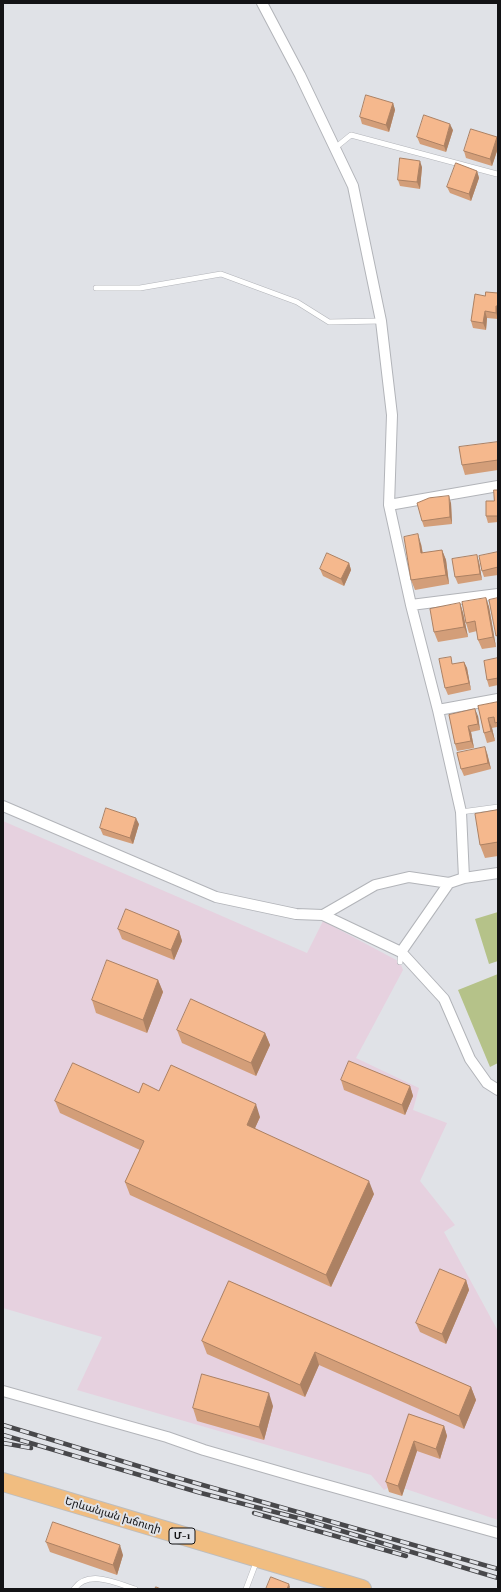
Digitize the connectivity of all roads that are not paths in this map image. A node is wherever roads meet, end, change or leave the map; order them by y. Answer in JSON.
{"nodes":[{"id":1,"x":262,"y":3,"type":"edge"},
{"id":2,"x":335,"y":148,"type":"junction"},
{"id":3,"x":497,"y":174,"type":"edge"},
{"id":4,"x":96,"y":288,"type":"dead end"},
{"id":5,"x":381,"y":321,"type":"junction"},
{"id":6,"x":498,"y":486,"type":"edge"},
{"id":7,"x":389,"y":505,"type":"junction"},
{"id":8,"x":498,"y":594,"type":"edge"},
{"id":9,"x":412,"y":605,"type":"junction"},
{"id":10,"x":498,"y":699,"type":"edge"},
{"id":11,"x":438,"y":710,"type":"junction"},
{"id":12,"x":3,"y":806,"type":"edge"},
{"id":13,"x":498,"y":807,"type":"edge"},
{"id":14,"x":460,"y":812,"type":"junction"},
{"id":15,"x":498,"y":873,"type":"edge"},
{"id":16,"x":464,"y":878,"type":"junction"},
{"id":17,"x":449,"y":883,"type":"junction"},
{"id":18,"x":323,"y":915,"type":"junction"},
{"id":19,"x":401,"y":957,"type":"junction"},
{"id":20,"x":498,"y":1090,"type":"edge"},
{"id":21,"x":3,"y":1391,"type":"edge"},
{"id":22,"x":3,"y":1482,"type":"edge"},
{"id":23,"x":498,"y":1533,"type":"edge"},
{"id":24,"x":258,"y":1558,"type":"junction"},
{"id":25,"x":74,"y":1589,"type":"edge"},
{"id":26,"x":135,"y":1589,"type":"edge"},
{"id":27,"x":246,"y":1589,"type":"edge"},
{"id":28,"x":362,"y":1589,"type":"edge"}],
"edges":[{"from":1,"to":2,"type":"street"},
{"from":2,"to":3,"type":"lane"},
{"from":2,"to":5,"type":"street"},
{"from":4,"to":5,"type":"lane"},
{"from":5,"to":7,"type":"street"},
{"from":6,"to":7,"type":"street"},
{"from":7,"to":9,"type":"street"},
{"from":8,"to":9,"type":"street"},
{"from":9,"to":11,"type":"street"},
{"from":10,"to":11,"type":"street"},
{"from":11,"to":14,"type":"street"},
{"from":12,"to":18,"type":"street"},
{"from":13,"to":14,"type":"lane"},
{"from":14,"to":16,"type":"street"},
{"from":15,"to":16,"type":"street"},
{"from":16,"to":17,"type":"street"},
{"from":17,"to":18,"type":"street"},
{"from":17,"to":19,"type":"street"},
{"from":18,"to":19,"type":"street"},
{"from":19,"to":20,"type":"street"},
{"from":21,"to":23,"type":"street"},
{"from":22,"to":24,"type":"highway","name":"Երևանյան խճուղի","number":"Մ-1"},
{"from":24,"to":27,"type":"lane"},
{"from":24,"to":28,"type":"highway","name":"Երևանյան խճուղի","number":"Մ-1"},
{"from":25,"to":26,"type":"lane"}]}
